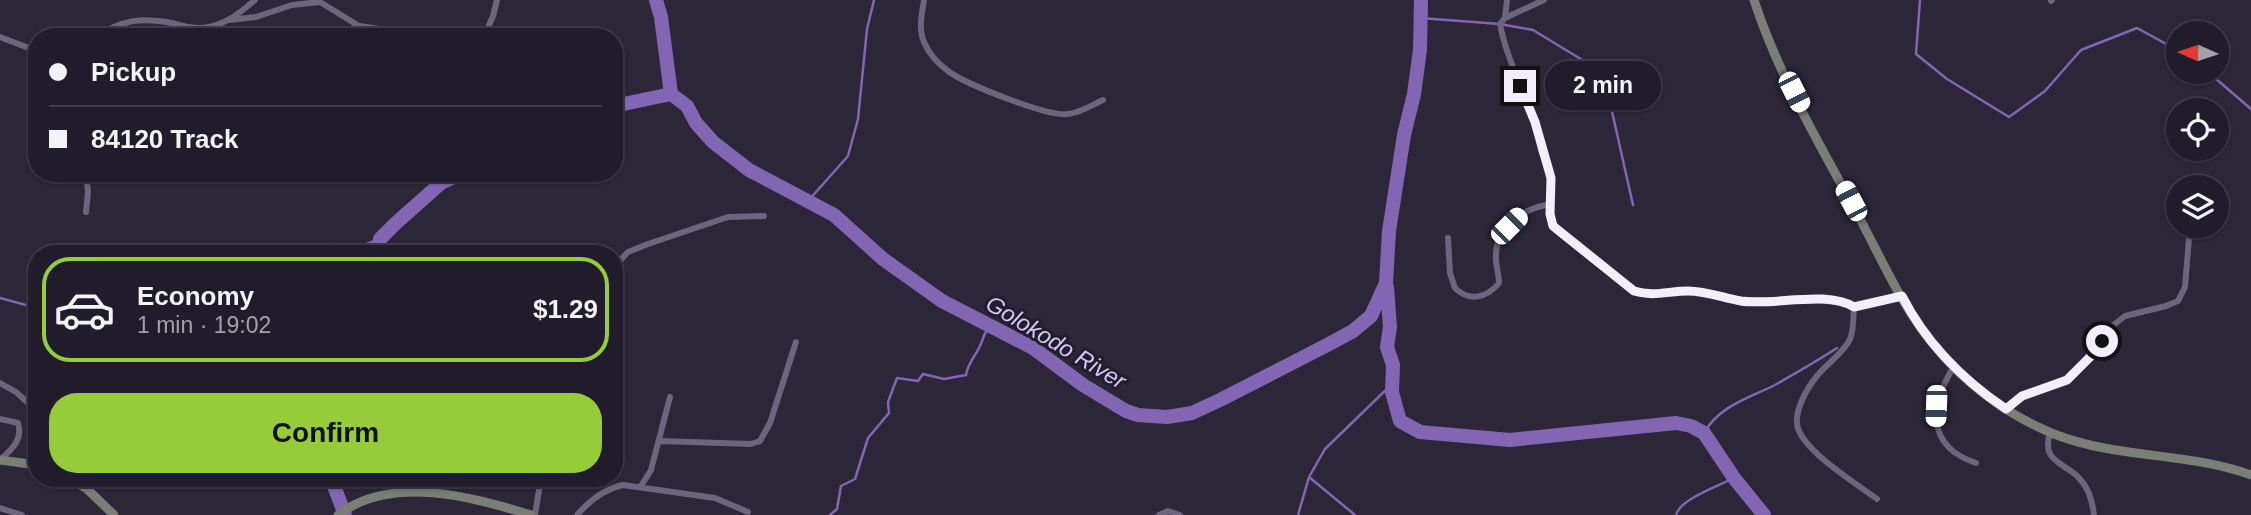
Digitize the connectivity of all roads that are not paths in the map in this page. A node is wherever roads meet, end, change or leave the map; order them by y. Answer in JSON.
{"nodes":[{"id":1,"x":256,"y":0,"type":"edge"},
{"id":2,"x":496,"y":0,"type":"edge"},
{"id":3,"x":924,"y":0,"type":"edge"},
{"id":4,"x":1507,"y":0,"type":"edge"},
{"id":5,"x":1544,"y":0,"type":"edge"},
{"id":6,"x":1754,"y":0,"type":"edge"},
{"id":7,"x":1505,"y":18,"type":"junction"},
{"id":8,"x":229,"y":20,"type":"junction"},
{"id":9,"x":111,"y":28,"type":"edge"},
{"id":10,"x":194,"y":28,"type":"edge"},
{"id":11,"x":194,"y":28,"type":"edge"},
{"id":12,"x":373,"y":28,"type":"edge"},
{"id":13,"x":488,"y":28,"type":"edge"},
{"id":14,"x":0,"y":37,"type":"edge"},
{"id":15,"x":28,"y":48,"type":"edge"},
{"id":16,"x":1103,"y":100,"type":"dead end"},
{"id":17,"x":87,"y":182,"type":"edge"},
{"id":18,"x":1551,"y":204,"type":"junction"},
{"id":19,"x":86,"y":212,"type":"dead end"},
{"id":20,"x":764,"y":216,"type":"dead end"},
{"id":21,"x":1448,"y":238,"type":"dead end"},
{"id":22,"x":2189,"y":238,"type":"edge"},
{"id":23,"x":623,"y":257,"type":"edge"},
{"id":24,"x":1902,"y":296,"type":"junction"},
{"id":25,"x":1854,"y":307,"type":"junction"},
{"id":26,"x":796,"y":342,"type":"dead end"},
{"id":27,"x":1954,"y":366,"type":"junction"},
{"id":28,"x":0,"y":383,"type":"edge"},
{"id":29,"x":670,"y":397,"type":"dead end"},
{"id":30,"x":28,"y":403,"type":"edge"},
{"id":31,"x":2006,"y":409,"type":"junction"},
{"id":32,"x":0,"y":419,"type":"edge"},
{"id":33,"x":2050,"y":432,"type":"junction"},
{"id":34,"x":660,"y":441,"type":"junction"},
{"id":35,"x":0,"y":460,"type":"edge"},
{"id":36,"x":1976,"y":463,"type":"dead end"},
{"id":37,"x":28,"y":464,"type":"edge"},
{"id":38,"x":2251,"y":475,"type":"edge"},
{"id":39,"x":623,"y":485,"type":"edge"},
{"id":40,"x":640,"y":486,"type":"junction"},
{"id":41,"x":84,"y":487,"type":"edge"},
{"id":42,"x":401,"y":487,"type":"edge"},
{"id":43,"x":539,"y":487,"type":"edge"},
{"id":44,"x":615,"y":487,"type":"edge"},
{"id":45,"x":402,"y":492,"type":"junction"},
{"id":46,"x":1877,"y":499,"type":"dead end"},
{"id":47,"x":0,"y":508,"type":"edge"},
{"id":48,"x":748,"y":512,"type":"dead end"},
{"id":49,"x":22,"y":515,"type":"edge"},
{"id":50,"x":114,"y":515,"type":"edge"},
{"id":51,"x":338,"y":515,"type":"edge"},
{"id":52,"x":533,"y":515,"type":"edge"},
{"id":53,"x":577,"y":515,"type":"edge"},
{"id":54,"x":1159,"y":515,"type":"edge"},
{"id":55,"x":1180,"y":515,"type":"edge"},
{"id":56,"x":2094,"y":515,"type":"edge"}],
"edges":[{"from":1,"to":8,"type":"street"},
{"from":2,"to":13,"type":"street"},
{"from":3,"to":16,"type":"street"},
{"from":4,"to":7,"type":"street"},
{"from":5,"to":7,"type":"street"},
{"from":6,"to":24,"type":"street"},
{"from":7,"to":18,"type":"street"},
{"from":8,"to":11,"type":"street"},
{"from":8,"to":12,"type":"street"},
{"from":9,"to":10,"type":"street"},
{"from":14,"to":15,"type":"street"},
{"from":17,"to":19,"type":"street"},
{"from":18,"to":21,"type":"street"},
{"from":18,"to":25,"type":"street"},
{"from":20,"to":23,"type":"street"},
{"from":22,"to":31,"type":"street"},
{"from":24,"to":25,"type":"street"},
{"from":24,"to":27,"type":"street"},
{"from":25,"to":46,"type":"street"},
{"from":26,"to":34,"type":"street"},
{"from":27,"to":31,"type":"street"},
{"from":27,"to":36,"type":"street"},
{"from":28,"to":30,"type":"street"},
{"from":29,"to":34,"type":"street"},
{"from":31,"to":33,"type":"street"},
{"from":32,"to":35,"type":"street"},
{"from":33,"to":38,"type":"street"},
{"from":33,"to":56,"type":"street"},
{"from":34,"to":40,"type":"street"},
{"from":35,"to":37,"type":"street"},
{"from":39,"to":40,"type":"street"},
{"from":40,"to":48,"type":"street"},
{"from":41,"to":50,"type":"street"},
{"from":42,"to":45,"type":"street"},
{"from":43,"to":52,"type":"street"},
{"from":44,"to":53,"type":"street"},
{"from":45,"to":51,"type":"street"},
{"from":45,"to":52,"type":"street"},
{"from":47,"to":49,"type":"street"},
{"from":54,"to":55,"type":"street"}]}
